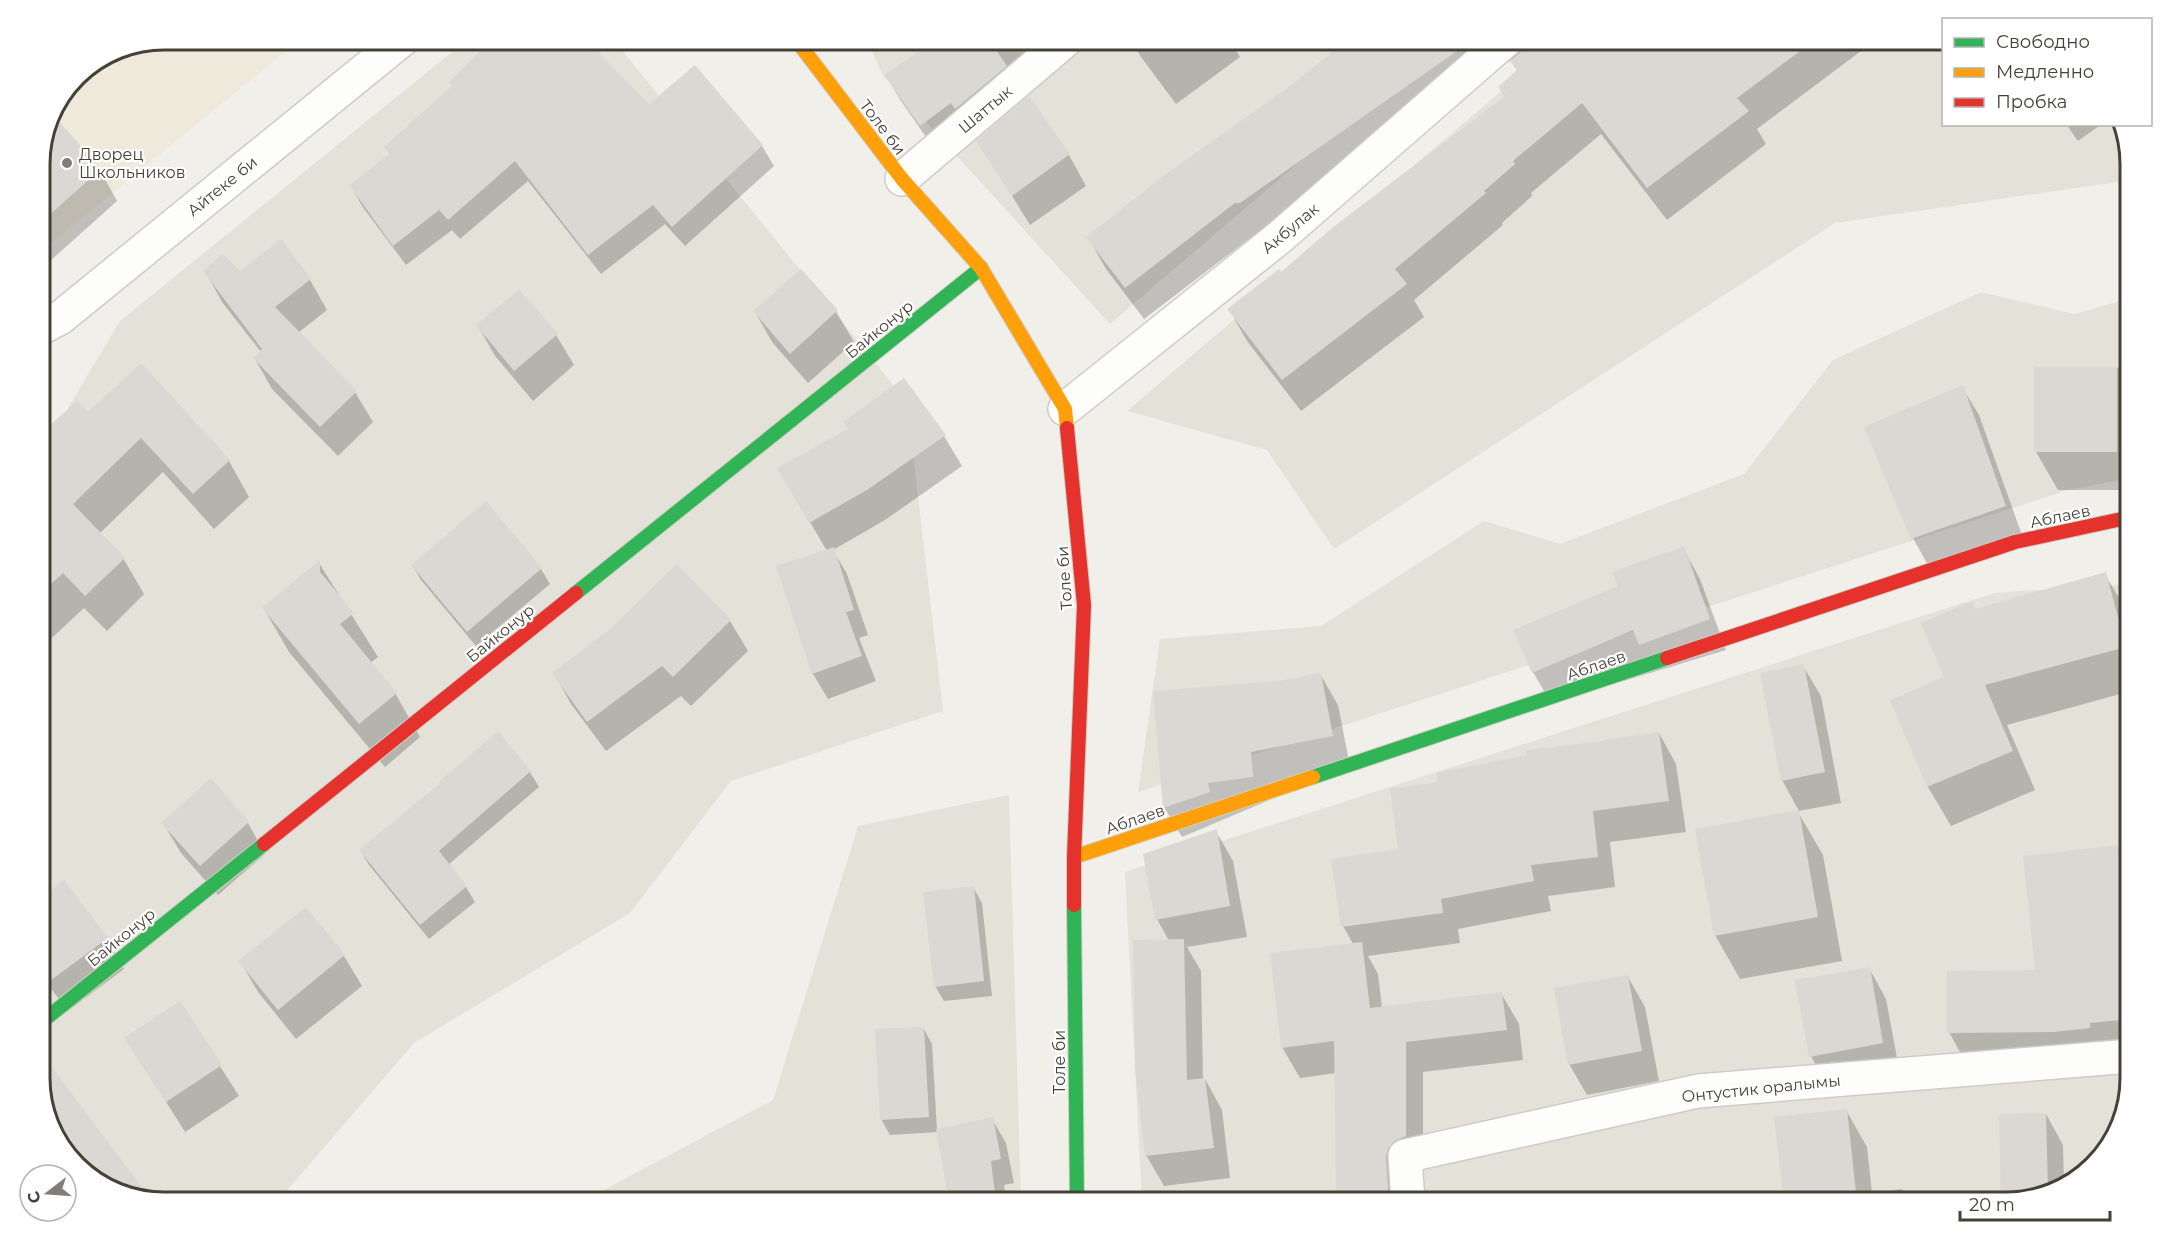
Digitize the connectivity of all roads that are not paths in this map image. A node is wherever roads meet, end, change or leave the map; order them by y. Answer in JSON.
{"nodes":[{"id":1,"x":389,"y":50,"type":"edge"},
{"id":2,"x":804,"y":50,"type":"edge"},
{"id":3,"x":1054,"y":50,"type":"edge"},
{"id":4,"x":1494,"y":50,"type":"edge"},
{"id":5,"x":902,"y":179,"type":"junction"},
{"id":6,"x":981,"y":268,"type":"junction"},
{"id":7,"x":50,"y":323,"type":"edge"},
{"id":8,"x":1065,"y":409,"type":"junction"},
{"id":9,"x":2120,"y":519,"type":"edge"},
{"id":10,"x":1074,"y":857,"type":"junction"},
{"id":11,"x":50,"y":1015,"type":"edge"},
{"id":12,"x":2120,"y":1057,"type":"edge"},
{"id":13,"x":1077,"y":1192,"type":"edge"},
{"id":14,"x":1407,"y":1192,"type":"edge"}],
"edges":[{"from":1,"to":7,"type":"street","name":"Айтеке би"},
{"from":2,"to":5,"type":"street","name":"Толе би"},
{"from":3,"to":5,"type":"street","name":"Шаттык"},
{"from":4,"to":8,"type":"street","name":"Акбулак"},
{"from":5,"to":6,"type":"street","name":"Толе би"},
{"from":6,"to":8,"type":"street","name":"Толе би"},
{"from":6,"to":11,"type":"street","name":"Байконур"},
{"from":8,"to":10,"type":"street","name":"Толе би"},
{"from":9,"to":10,"type":"street","name":"Аблаев"},
{"from":10,"to":13,"type":"street","name":"Толе би"},
{"from":12,"to":14,"type":"street","name":"Онтустик оралымы"}]}
